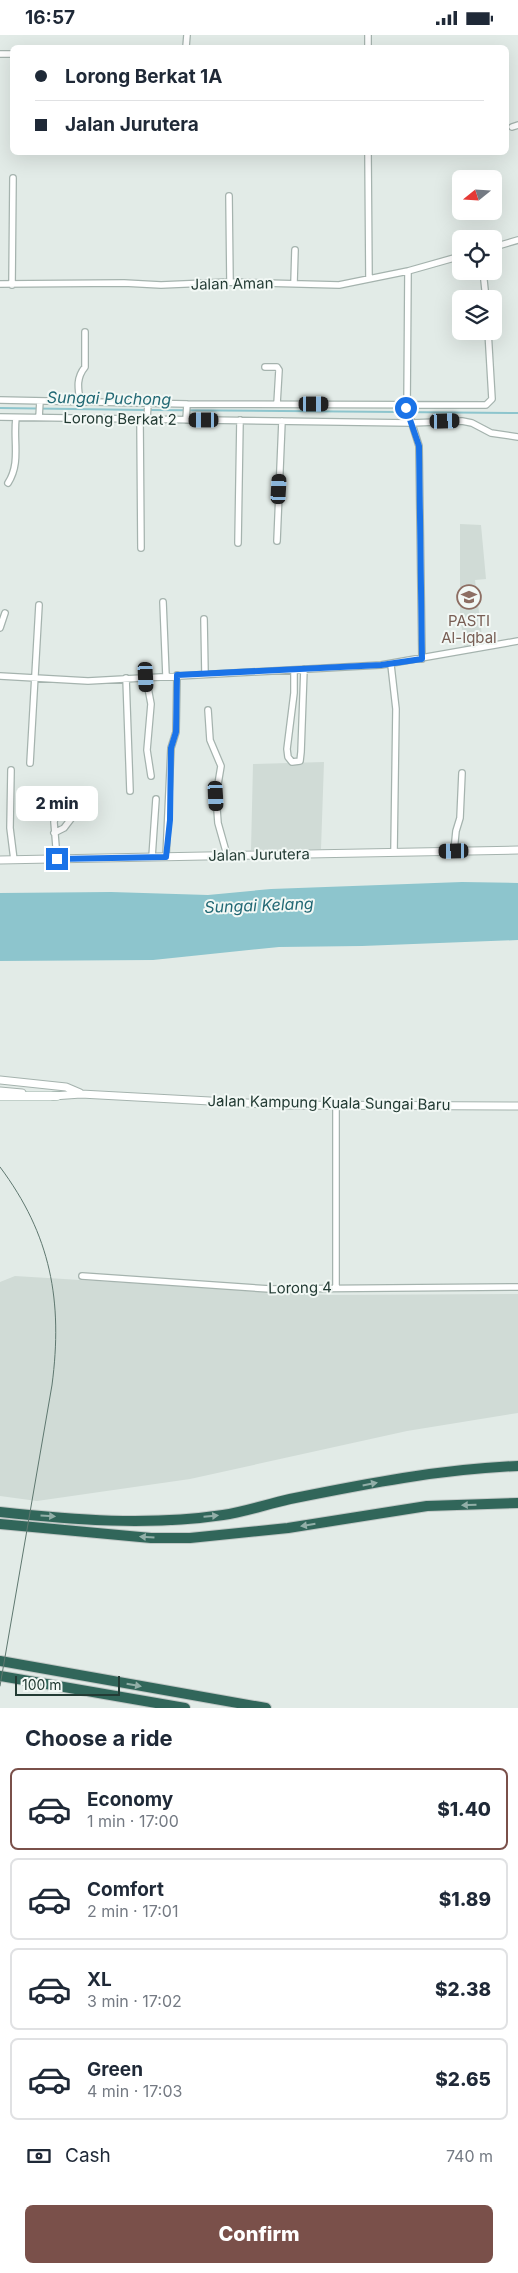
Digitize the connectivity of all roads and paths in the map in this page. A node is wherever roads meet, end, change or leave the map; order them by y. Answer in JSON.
{"nodes":[{"id":1,"x":368,"y":155,"type":"edge"},
{"id":2,"x":13,"y":178,"type":"dead end"},
{"id":3,"x":229,"y":196,"type":"dead end"},
{"id":4,"x":518,"y":239,"type":"edge"},
{"id":5,"x":502,"y":244,"type":"edge"},
{"id":6,"x":295,"y":250,"type":"dead end"},
{"id":7,"x":452,"y":259,"type":"edge"},
{"id":8,"x":408,"y":271,"type":"junction"},
{"id":9,"x":369,"y":279,"type":"junction"},
{"id":10,"x":230,"y":282,"type":"junction"},
{"id":11,"x":294,"y":283,"type":"junction"},
{"id":12,"x":0,"y":284,"type":"edge"},
{"id":13,"x":12,"y":285,"type":"junction"},
{"id":14,"x":85,"y":332,"type":"dead end"},
{"id":15,"x":489,"y":340,"type":"edge"},
{"id":16,"x":265,"y":367,"type":"dead end"},
{"id":17,"x":0,"y":400,"type":"edge"},
{"id":18,"x":40,"y":401,"type":"junction"},
{"id":19,"x":80,"y":401,"type":"junction"},
{"id":20,"x":148,"y":403,"type":"junction"},
{"id":21,"x":187,"y":404,"type":"junction"},
{"id":22,"x":277,"y":404,"type":"junction"},
{"id":23,"x":407,"y":406,"type":"junction"},
{"id":24,"x":0,"y":417,"type":"edge"},
{"id":25,"x":16,"y":417,"type":"junction"},
{"id":26,"x":39,"y":417,"type":"junction"},
{"id":27,"x":144,"y":420,"type":"junction"},
{"id":28,"x":186,"y":420,"type":"junction"},
{"id":29,"x":240,"y":420,"type":"junction"},
{"id":30,"x":410,"y":420,"type":"junction"},
{"id":31,"x":282,"y":421,"type":"junction"},
{"id":32,"x":518,"y":437,"type":"edge"},
{"id":33,"x":8,"y":483,"type":"dead end"},
{"id":34,"x":277,"y":541,"type":"dead end"},
{"id":35,"x":238,"y":543,"type":"dead end"},
{"id":36,"x":141,"y":548,"type":"dead end"},
{"id":37,"x":163,"y":602,"type":"dead end"},
{"id":38,"x":40,"y":605,"type":"dead end"},
{"id":39,"x":5,"y":613,"type":"dead end"},
{"id":40,"x":204,"y":619,"type":"dead end"},
{"id":41,"x":0,"y":628,"type":"edge"},
{"id":42,"x":518,"y":641,"type":"edge"},
{"id":43,"x":422,"y":659,"type":"junction"},
{"id":44,"x":391,"y":665,"type":"junction"},
{"id":45,"x":304,"y":669,"type":"junction"},
{"id":46,"x":294,"y":670,"type":"junction"},
{"id":47,"x":205,"y":674,"type":"junction"},
{"id":48,"x":177,"y":675,"type":"junction"},
{"id":49,"x":0,"y":676,"type":"edge"},
{"id":50,"x":166,"y":676,"type":"junction"},
{"id":51,"x":146,"y":677,"type":"junction"},
{"id":52,"x":126,"y":678,"type":"junction"},
{"id":53,"x":36,"y":679,"type":"junction"},
{"id":54,"x":208,"y":710,"type":"dead end"},
{"id":55,"x":30,"y":763,"type":"dead end"},
{"id":56,"x":12,"y":771,"type":"dead end"},
{"id":57,"x":462,"y":773,"type":"dead end"},
{"id":58,"x":151,"y":776,"type":"dead end"},
{"id":59,"x":130,"y":791,"type":"dead end"},
{"id":60,"x":156,"y":799,"type":"dead end"},
{"id":61,"x":60,"y":801,"type":"dead end"},
{"id":62,"x":77,"y":811,"type":"dead end"},
{"id":63,"x":54,"y":833,"type":"junction"},
{"id":64,"x":518,"y":850,"type":"edge"},
{"id":65,"x":454,"y":851,"type":"junction"},
{"id":66,"x":394,"y":852,"type":"junction"},
{"id":67,"x":227,"y":855,"type":"junction"},
{"id":68,"x":152,"y":857,"type":"junction"},
{"id":69,"x":166,"y":857,"type":"junction"},
{"id":70,"x":14,"y":859,"type":"junction"},
{"id":71,"x":57,"y":859,"type":"junction"},
{"id":72,"x":0,"y":860,"type":"edge"},
{"id":73,"x":0,"y":1080,"type":"edge"},
{"id":74,"x":0,"y":1084,"type":"edge"},
{"id":75,"x":46,"y":1085,"type":"junction"},
{"id":76,"x":0,"y":1091,"type":"edge"},
{"id":77,"x":81,"y":1094,"type":"junction"},
{"id":78,"x":0,"y":1096,"type":"edge"},
{"id":79,"x":57,"y":1096,"type":"junction"},
{"id":80,"x":336,"y":1105,"type":"junction"},
{"id":81,"x":518,"y":1106,"type":"edge"},
{"id":82,"x":82,"y":1275,"type":"dead end"},
{"id":83,"x":336,"y":1287,"type":"junction"},
{"id":84,"x":518,"y":1287,"type":"edge"},
{"id":85,"x":518,"y":1466,"type":"edge"},
{"id":86,"x":518,"y":1503,"type":"edge"},
{"id":87,"x":0,"y":1512,"type":"edge"},
{"id":88,"x":0,"y":1524,"type":"edge"},
{"id":89,"x":0,"y":1661,"type":"edge"},
{"id":90,"x":0,"y":1676,"type":"edge"},
{"id":91,"x":186,"y":1708,"type":"edge"},
{"id":92,"x":266,"y":1708,"type":"edge"}],
"edges":[{"from":1,"to":9,"type":"street"},
{"from":2,"to":13,"type":"street"},
{"from":3,"to":10,"type":"street"},
{"from":4,"to":5,"type":"street"},
{"from":6,"to":11,"type":"street"},
{"from":7,"to":8,"type":"street","name":"Jalan Aman"},
{"from":8,"to":9,"type":"street","name":"Jalan Aman"},
{"from":8,"to":23,"type":"street"},
{"from":9,"to":11,"type":"street","name":"Jalan Aman"},
{"from":10,"to":11,"type":"street","name":"Jalan Aman"},
{"from":10,"to":13,"type":"street","name":"Jalan Aman"},
{"from":12,"to":13,"type":"street","name":"Jalan Aman"},
{"from":14,"to":19,"type":"street"},
{"from":15,"to":23,"type":"street"},
{"from":16,"to":22,"type":"street"},
{"from":17,"to":18,"type":"street"},
{"from":18,"to":19,"type":"street"},
{"from":18,"to":26,"type":"street"},
{"from":19,"to":20,"type":"street"},
{"from":20,"to":21,"type":"street"},
{"from":20,"to":27,"type":"street"},
{"from":21,"to":22,"type":"street"},
{"from":21,"to":28,"type":"street"},
{"from":22,"to":23,"type":"street"},
{"from":23,"to":30,"type":"street"},
{"from":24,"to":25,"type":"street","name":"Lorong Berkat 2"},
{"from":25,"to":26,"type":"street","name":"Lorong Berkat 2"},
{"from":25,"to":33,"type":"street"},
{"from":26,"to":27,"type":"street","name":"Lorong Berkat 2"},
{"from":27,"to":28,"type":"street","name":"Lorong Berkat 2"},
{"from":27,"to":36,"type":"street"},
{"from":28,"to":29,"type":"street","name":"Lorong Berkat 2"},
{"from":29,"to":31,"type":"street","name":"Lorong Berkat 2"},
{"from":29,"to":35,"type":"street"},
{"from":30,"to":31,"type":"street","name":"Lorong Berkat 2"},
{"from":30,"to":32,"type":"street","name":"Lorong Berkat 2"},
{"from":30,"to":43,"type":"street"},
{"from":31,"to":34,"type":"street"},
{"from":37,"to":50,"type":"street"},
{"from":38,"to":53,"type":"street"},
{"from":39,"to":41,"type":"street"},
{"from":40,"to":47,"type":"street"},
{"from":42,"to":43,"type":"street"},
{"from":43,"to":44,"type":"street"},
{"from":44,"to":45,"type":"street"},
{"from":44,"to":66,"type":"street"},
{"from":45,"to":46,"type":"street"},
{"from":45,"to":46,"type":"street"},
{"from":46,"to":47,"type":"street"},
{"from":47,"to":48,"type":"street"},
{"from":48,"to":50,"type":"street"},
{"from":48,"to":69,"type":"street"},
{"from":49,"to":53,"type":"street"},
{"from":50,"to":51,"type":"street"},
{"from":51,"to":52,"type":"street"},
{"from":51,"to":58,"type":"street"},
{"from":52,"to":53,"type":"street"},
{"from":52,"to":59,"type":"street"},
{"from":53,"to":55,"type":"street"},
{"from":54,"to":67,"type":"street"},
{"from":56,"to":70,"type":"street"},
{"from":57,"to":65,"type":"street"},
{"from":60,"to":68,"type":"street"},
{"from":61,"to":63,"type":"street"},
{"from":62,"to":63,"type":"street"},
{"from":63,"to":71,"type":"street"},
{"from":64,"to":65,"type":"street","name":"Jalan Jurutera"},
{"from":65,"to":66,"type":"street","name":"Jalan Jurutera"},
{"from":66,"to":67,"type":"street","name":"Jalan Jurutera"},
{"from":67,"to":69,"type":"street","name":"Jalan Jurutera"},
{"from":68,"to":69,"type":"street","name":"Jalan Jurutera"},
{"from":68,"to":71,"type":"street","name":"Jalan Jurutera"},
{"from":70,"to":71,"type":"street","name":"Jalan Jurutera"},
{"from":70,"to":72,"type":"street","name":"Jalan Jurutera"},
{"from":73,"to":75,"type":"street","name":"Jalan Kampung Kuala Sungai Baru"},
{"from":74,"to":75,"type":"street"},
{"from":75,"to":77,"type":"street","name":"Jalan Kampung Kuala Sungai Baru"},
{"from":76,"to":79,"type":"street","name":"Jalan Kampung Kuala Sungai Baru"},
{"from":77,"to":79,"type":"street","name":"Jalan Kampung Kuala Sungai Baru"},
{"from":77,"to":80,"type":"street","name":"Jalan Kampung Kuala Sungai Baru"},
{"from":78,"to":79,"type":"main road"},
{"from":80,"to":81,"type":"street","name":"Jalan Kampung Kuala Sungai Baru"},
{"from":80,"to":83,"type":"street"},
{"from":82,"to":83,"type":"street","name":"Lorong 4"},
{"from":83,"to":84,"type":"street","name":"Lorong 4"},
{"from":87,"to":85,"type":"highway","one_way":true},
{"from":86,"to":88,"type":"highway","one_way":true},
{"from":89,"to":92,"type":"highway","one_way":true},
{"from":90,"to":91,"type":"highway"}]}
